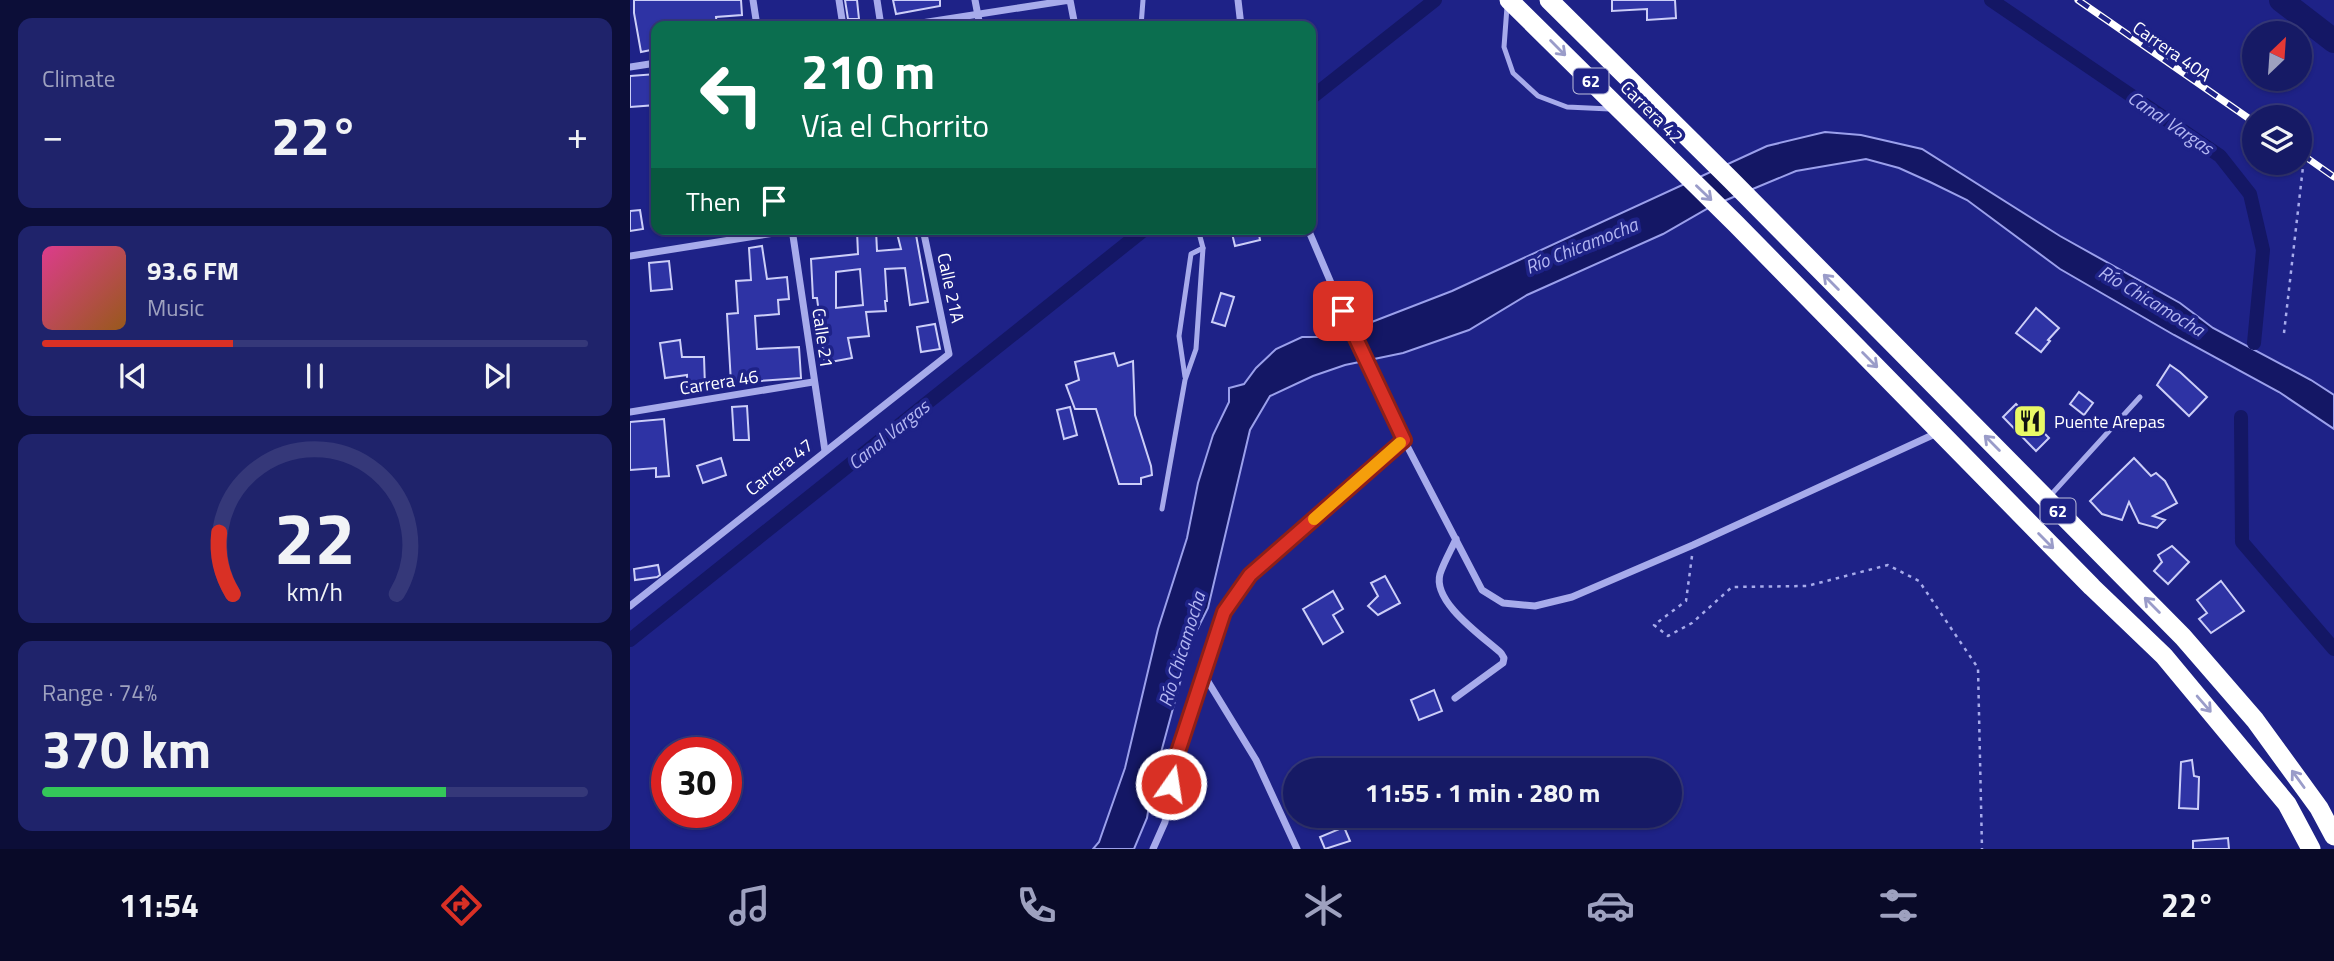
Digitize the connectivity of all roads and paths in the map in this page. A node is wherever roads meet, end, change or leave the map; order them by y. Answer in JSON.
{"nodes":[{"id":1,"x":753,"y":0,"type":"edge"},
{"id":2,"x":839,"y":0,"type":"edge"},
{"id":3,"x":877,"y":0,"type":"edge"},
{"id":4,"x":975,"y":0,"type":"edge"},
{"id":5,"x":1070,"y":0,"type":"edge"},
{"id":6,"x":1143,"y":0,"type":"edge"},
{"id":7,"x":1238,"y":0,"type":"edge"},
{"id":8,"x":1508,"y":0,"type":"edge"},
{"id":9,"x":1549,"y":0,"type":"edge"},
{"id":10,"x":2077,"y":0,"type":"edge"},
{"id":11,"x":978,"y":16,"type":"junction"},
{"id":12,"x":756,"y":21,"type":"edge"},
{"id":13,"x":842,"y":21,"type":"edge"},
{"id":14,"x":880,"y":21,"type":"edge"},
{"id":15,"x":940,"y":21,"type":"edge"},
{"id":16,"x":979,"y":21,"type":"edge"},
{"id":17,"x":1074,"y":21,"type":"edge"},
{"id":18,"x":1142,"y":21,"type":"edge"},
{"id":19,"x":1240,"y":21,"type":"edge"},
{"id":20,"x":651,"y":64,"type":"edge"},
{"id":21,"x":630,"y":67,"type":"edge"},
{"id":22,"x":1620,"y":110,"type":"junction"},
{"id":23,"x":2242,"y":115,"type":"edge"},
{"id":24,"x":2302,"y":175,"type":"edge"},
{"id":25,"x":762,"y":235,"type":"edge"},
{"id":26,"x":795,"y":235,"type":"edge"},
{"id":27,"x":924,"y":235,"type":"edge"},
{"id":28,"x":1200,"y":235,"type":"edge"},
{"id":29,"x":1311,"y":235,"type":"edge"},
{"id":30,"x":1203,"y":248,"type":"junction"},
{"id":31,"x":630,"y":256,"type":"edge"},
{"id":32,"x":2284,"y":333,"type":"dead end"},
{"id":33,"x":949,"y":354,"type":"joint"},
{"id":34,"x":1185,"y":380,"type":"junction"},
{"id":35,"x":813,"y":382,"type":"junction"},
{"id":36,"x":2140,"y":397,"type":"dead end"},
{"id":37,"x":630,"y":412,"type":"edge"},
{"id":38,"x":1941,"y":432,"type":"junction"},
{"id":39,"x":1404,"y":440,"type":"junction"},
{"id":40,"x":825,"y":451,"type":"junction"},
{"id":41,"x":2047,"y":499,"type":"junction"},
{"id":42,"x":1162,"y":509,"type":"dead end"},
{"id":43,"x":1457,"y":539,"type":"junction"},
{"id":44,"x":1693,"y":545,"type":"junction"},
{"id":45,"x":630,"y":606,"type":"edge"},
{"id":46,"x":1204,"y":675,"type":"junction"},
{"id":47,"x":1454,"y":698,"type":"dead end"},
{"id":48,"x":2334,"y":836,"type":"edge"},
{"id":49,"x":1153,"y":849,"type":"edge"},
{"id":50,"x":1297,"y":849,"type":"edge"},
{"id":51,"x":1982,"y":849,"type":"edge"},
{"id":52,"x":2311,"y":849,"type":"edge"}],
"edges":[{"from":1,"to":12,"type":"street"},
{"from":2,"to":13,"type":"street"},
{"from":3,"to":14,"type":"street"},
{"from":4,"to":11,"type":"street"},
{"from":5,"to":11,"type":"street"},
{"from":5,"to":17,"type":"street"},
{"from":6,"to":18,"type":"lane"},
{"from":7,"to":19,"type":"street"},
{"from":8,"to":22,"type":"highway","name":"Carrera 42","number":"62","one_way":true},
{"from":8,"to":22,"type":"lane"},
{"from":41,"to":9,"type":"highway","name":"Carrera 42","number":"62","one_way":true},
{"from":10,"to":23,"type":"path","name":"Carrera 40A"},
{"from":11,"to":15,"type":"street"},
{"from":11,"to":16,"type":"street"},
{"from":20,"to":21,"type":"street"},
{"from":22,"to":38,"type":"highway","name":"Carrera 42","number":"62","one_way":true},
{"from":24,"to":32,"type":"path"},
{"from":25,"to":31,"type":"street"},
{"from":26,"to":35,"type":"street","name":"Calle 21"},
{"from":27,"to":33,"type":"street","name":"Calle 21A"},
{"from":28,"to":30,"type":"lane"},
{"from":29,"to":39,"type":"street"},
{"from":30,"to":34,"type":"lane"},
{"from":30,"to":34,"type":"lane"},
{"from":33,"to":40,"type":"street","name":"Carrera 47"},
{"from":34,"to":42,"type":"lane"},
{"from":35,"to":37,"type":"street","name":"Carrera 46"},
{"from":35,"to":40,"type":"street","name":"Calle 21"},
{"from":36,"to":41,"type":"lane"},
{"from":38,"to":44,"type":"street"},
{"from":38,"to":52,"type":"highway","number":"62","one_way":true},
{"from":39,"to":43,"type":"street"},
{"from":39,"to":46,"type":"street"},
{"from":40,"to":45,"type":"street","name":"Carrera 47"},
{"from":48,"to":41,"type":"highway","number":"62","one_way":true},
{"from":43,"to":44,"type":"street"},
{"from":43,"to":47,"type":"street"},
{"from":44,"to":51,"type":"path"},
{"from":46,"to":49,"type":"street"},
{"from":46,"to":50,"type":"street"}]}
